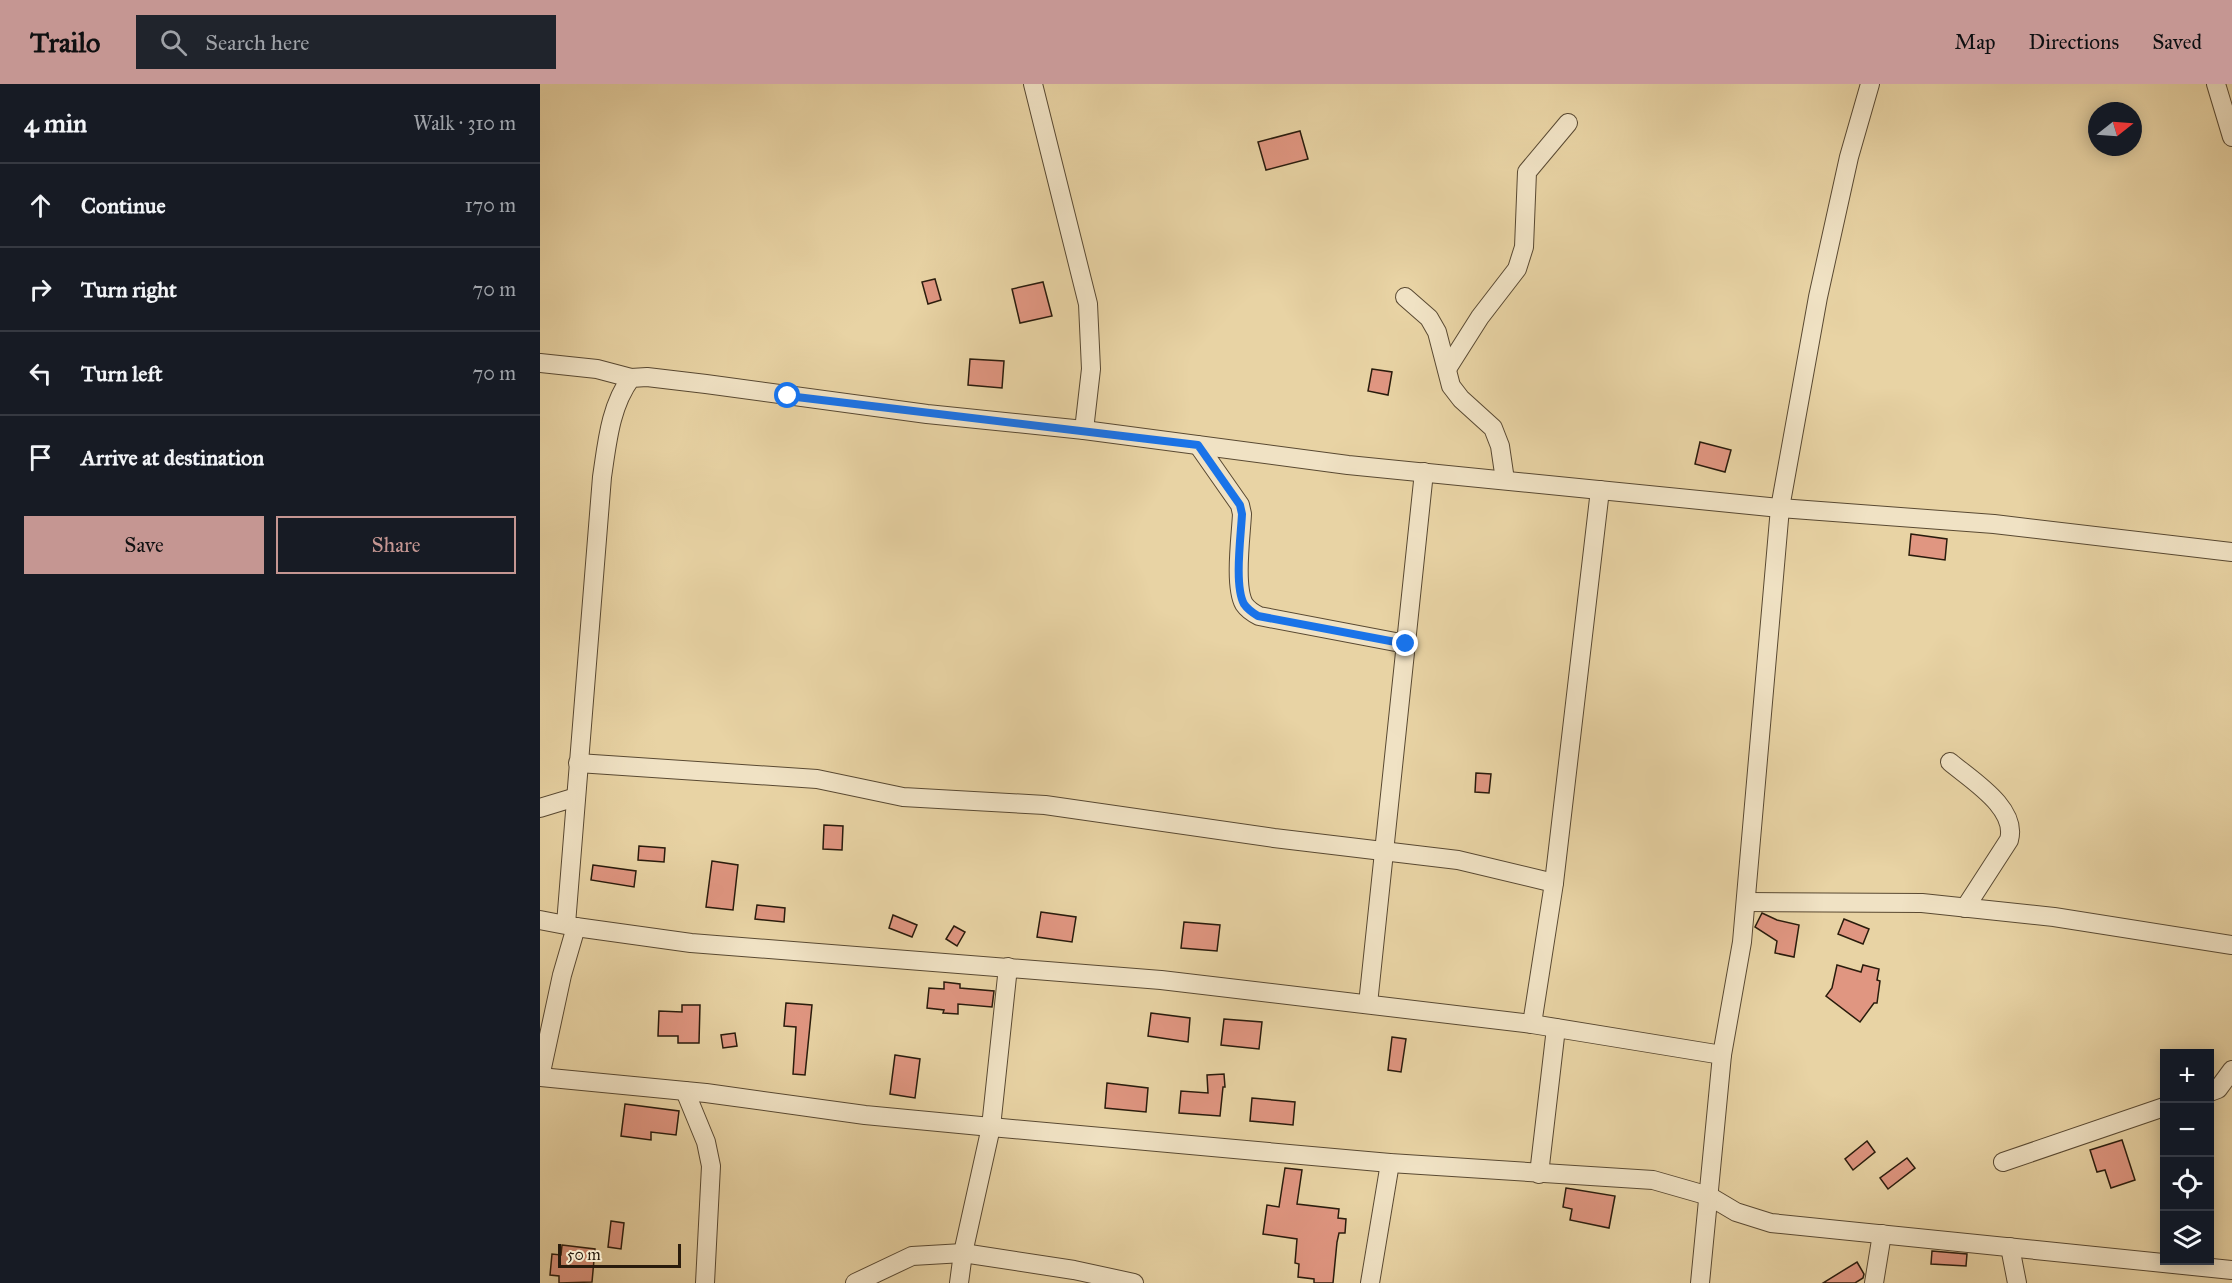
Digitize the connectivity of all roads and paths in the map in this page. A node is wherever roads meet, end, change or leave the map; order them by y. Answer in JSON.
{"nodes":[{"id":1,"x":1033,"y":84,"type":"edge"},
{"id":2,"x":1870,"y":84,"type":"edge"},
{"id":3,"x":2216,"y":84,"type":"edge"},
{"id":4,"x":1568,"y":123,"type":"dead end"},
{"id":5,"x":2232,"y":136,"type":"edge"},
{"id":6,"x":1405,"y":297,"type":"dead end"},
{"id":7,"x":540,"y":363,"type":"edge"},
{"id":8,"x":1447,"y":369,"type":"junction"},
{"id":9,"x":631,"y":378,"type":"junction"},
{"id":10,"x":1084,"y":430,"type":"junction"},
{"id":11,"x":1198,"y":445,"type":"junction"},
{"id":12,"x":1424,"y":472,"type":"junction"},
{"id":13,"x":1506,"y":480,"type":"junction"},
{"id":14,"x":1600,"y":490,"type":"junction"},
{"id":15,"x":1780,"y":508,"type":"junction"},
{"id":16,"x":2232,"y":552,"type":"edge"},
{"id":17,"x":1406,"y":644,"type":"junction"},
{"id":18,"x":1950,"y":762,"type":"dead end"},
{"id":19,"x":578,"y":763,"type":"junction"},
{"id":20,"x":576,"y":797,"type":"junction"},
{"id":21,"x":540,"y":808,"type":"edge"},
{"id":22,"x":1383,"y":852,"type":"junction"},
{"id":23,"x":1554,"y":883,"type":"junction"},
{"id":24,"x":1746,"y":902,"type":"junction"},
{"id":25,"x":1965,"y":908,"type":"junction"},
{"id":26,"x":540,"y":920,"type":"edge"},
{"id":27,"x":571,"y":925,"type":"junction"},
{"id":28,"x":2232,"y":945,"type":"edge"},
{"id":29,"x":1008,"y":968,"type":"junction"},
{"id":30,"x":1368,"y":1004,"type":"junction"},
{"id":31,"x":1532,"y":1024,"type":"junction"},
{"id":32,"x":1556,"y":1028,"type":"junction"},
{"id":33,"x":1722,"y":1055,"type":"junction"},
{"id":34,"x":2232,"y":1070,"type":"edge"},
{"id":35,"x":540,"y":1077,"type":"edge"},
{"id":36,"x":2214,"y":1090,"type":"edge"},
{"id":37,"x":685,"y":1091,"type":"junction"},
{"id":38,"x":2160,"y":1108,"type":"edge"},
{"id":39,"x":991,"y":1127,"type":"junction"},
{"id":40,"x":2003,"y":1162,"type":"dead end"},
{"id":41,"x":1390,"y":1163,"type":"junction"},
{"id":42,"x":1539,"y":1174,"type":"junction"},
{"id":43,"x":1709,"y":1196,"type":"junction"},
{"id":44,"x":1882,"y":1234,"type":"junction"},
{"id":45,"x":2010,"y":1247,"type":"junction"},
{"id":46,"x":963,"y":1253,"type":"junction"},
{"id":47,"x":2232,"y":1270,"type":"edge"},
{"id":48,"x":2185,"y":1275,"type":"edge"},
{"id":49,"x":705,"y":1283,"type":"edge"},
{"id":50,"x":855,"y":1283,"type":"edge"},
{"id":51,"x":959,"y":1283,"type":"edge"},
{"id":52,"x":1134,"y":1283,"type":"edge"},
{"id":53,"x":1370,"y":1283,"type":"edge"},
{"id":54,"x":1700,"y":1283,"type":"edge"},
{"id":55,"x":1874,"y":1283,"type":"edge"},
{"id":56,"x":2017,"y":1283,"type":"edge"}],
"edges":[{"from":1,"to":10,"type":"street"},
{"from":2,"to":15,"type":"street"},
{"from":3,"to":5,"type":"street"},
{"from":4,"to":8,"type":"street"},
{"from":6,"to":8,"type":"street"},
{"from":7,"to":9,"type":"street"},
{"from":8,"to":13,"type":"street"},
{"from":9,"to":10,"type":"street"},
{"from":9,"to":19,"type":"street"},
{"from":10,"to":11,"type":"street"},
{"from":11,"to":12,"type":"street"},
{"from":11,"to":17,"type":"street"},
{"from":12,"to":13,"type":"street"},
{"from":12,"to":17,"type":"street"},
{"from":13,"to":14,"type":"street"},
{"from":14,"to":15,"type":"street"},
{"from":14,"to":23,"type":"street"},
{"from":15,"to":16,"type":"street"},
{"from":15,"to":24,"type":"street"},
{"from":17,"to":22,"type":"street"},
{"from":18,"to":25,"type":"street"},
{"from":19,"to":20,"type":"street"},
{"from":19,"to":22,"type":"street"},
{"from":20,"to":21,"type":"street"},
{"from":20,"to":27,"type":"street"},
{"from":22,"to":23,"type":"street"},
{"from":22,"to":30,"type":"street"},
{"from":23,"to":31,"type":"street"},
{"from":24,"to":25,"type":"street"},
{"from":24,"to":33,"type":"street"},
{"from":25,"to":28,"type":"street"},
{"from":26,"to":27,"type":"street"},
{"from":27,"to":29,"type":"street"},
{"from":27,"to":35,"type":"street"},
{"from":29,"to":30,"type":"street"},
{"from":29,"to":39,"type":"street"},
{"from":30,"to":31,"type":"street"},
{"from":31,"to":32,"type":"street"},
{"from":32,"to":33,"type":"street"},
{"from":32,"to":42,"type":"street"},
{"from":33,"to":43,"type":"street"},
{"from":34,"to":36,"type":"street"},
{"from":35,"to":37,"type":"street"},
{"from":37,"to":39,"type":"street"},
{"from":37,"to":49,"type":"street"},
{"from":38,"to":40,"type":"street"},
{"from":39,"to":41,"type":"street"},
{"from":39,"to":46,"type":"street"},
{"from":41,"to":42,"type":"street"},
{"from":41,"to":53,"type":"street"},
{"from":42,"to":43,"type":"street"},
{"from":43,"to":44,"type":"street"},
{"from":43,"to":54,"type":"street"},
{"from":44,"to":45,"type":"street"},
{"from":44,"to":55,"type":"street"},
{"from":45,"to":48,"type":"street"},
{"from":45,"to":56,"type":"street"},
{"from":46,"to":50,"type":"street"},
{"from":46,"to":51,"type":"street"},
{"from":46,"to":52,"type":"street"},
{"from":47,"to":48,"type":"street"}]}
